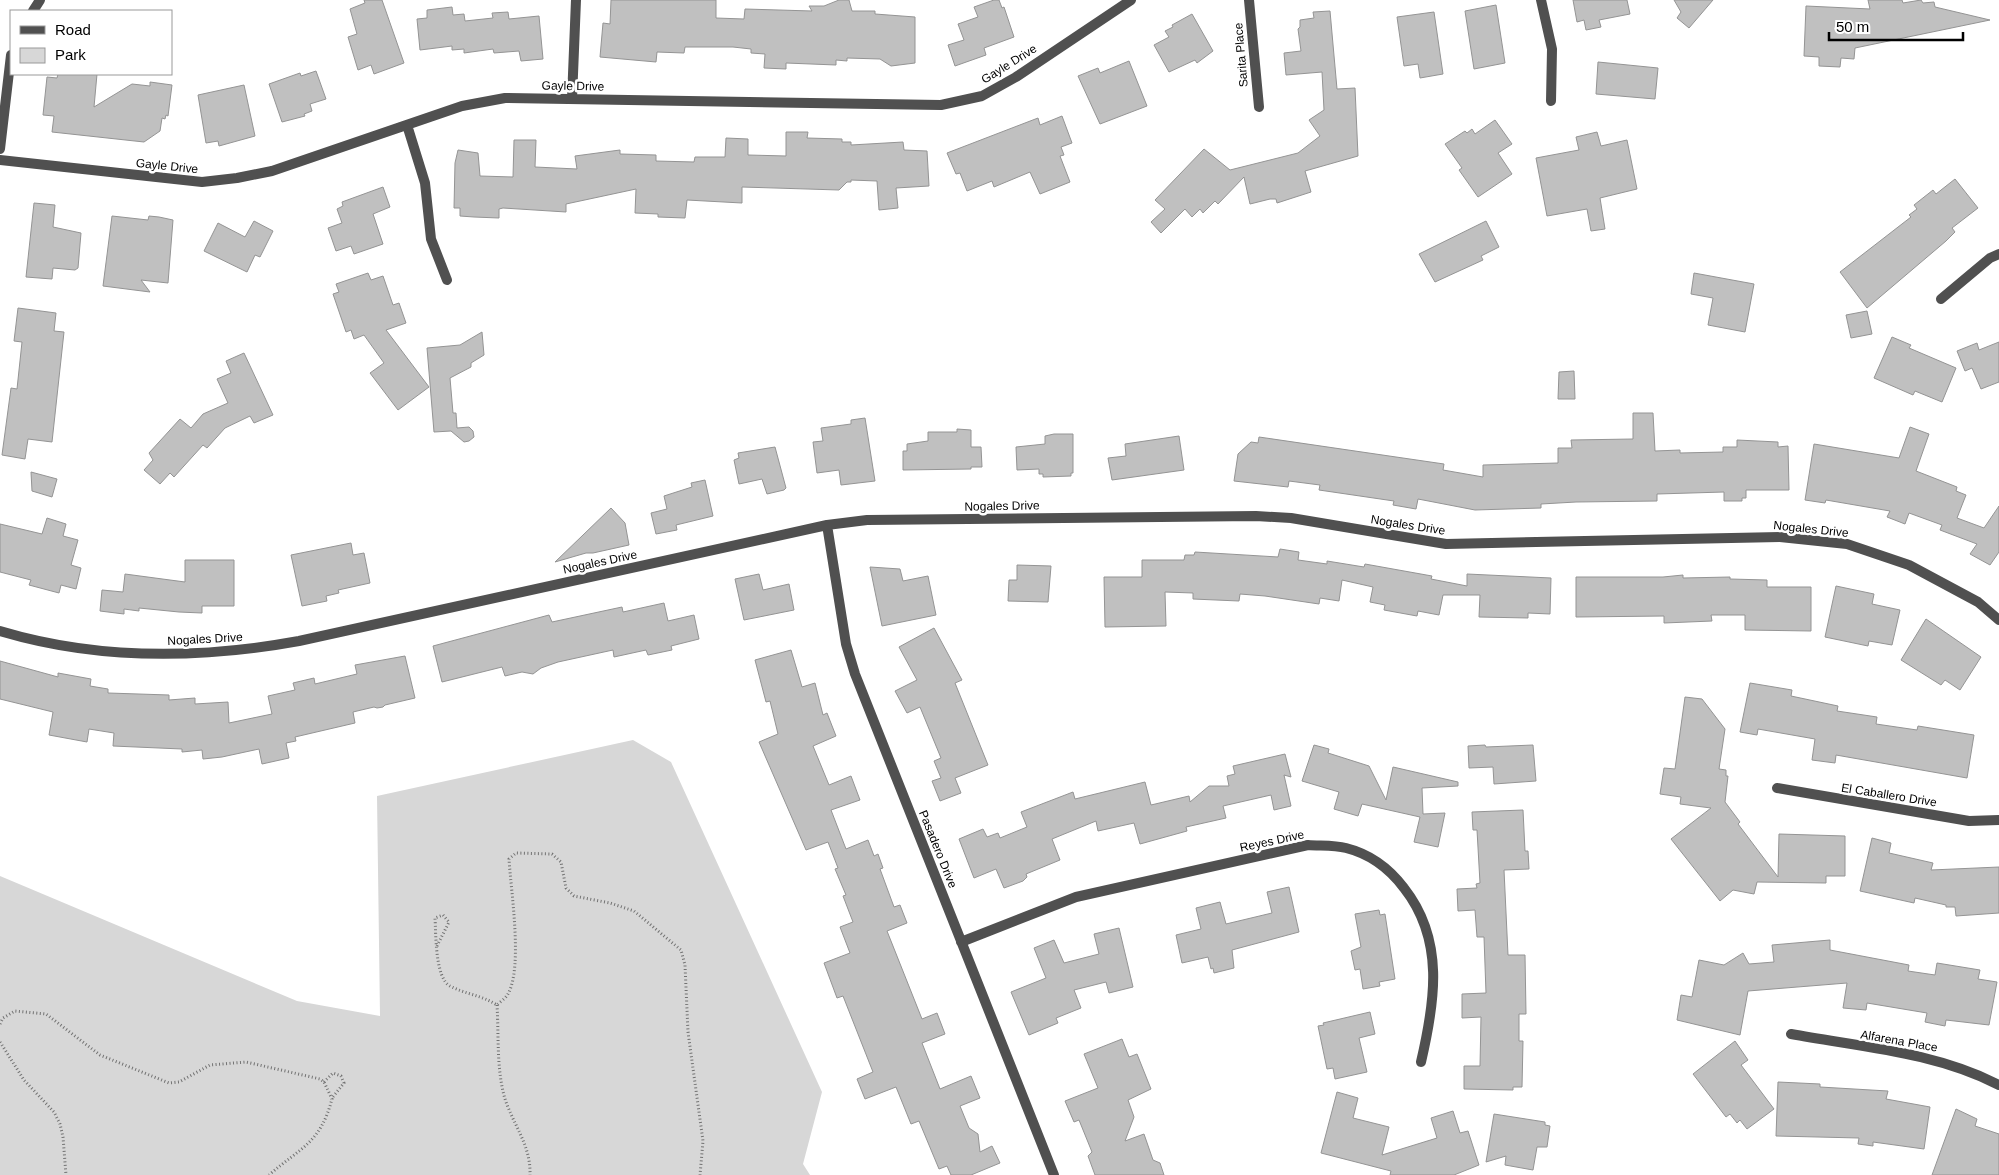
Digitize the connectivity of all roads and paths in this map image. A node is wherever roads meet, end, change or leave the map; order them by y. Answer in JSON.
{"nodes":[{"id":1,"x":576,"y":0,"type":"edge"},
{"id":2,"x":1130,"y":0,"type":"edge"},
{"id":3,"x":1249,"y":0,"type":"edge"},
{"id":4,"x":1540,"y":0,"type":"edge"},
{"id":5,"x":10,"y":64,"type":"edge"},
{"id":6,"x":572,"y":99,"type":"junction"},
{"id":7,"x":1551,"y":101,"type":"dead end"},
{"id":8,"x":1259,"y":107,"type":"dead end"},
{"id":9,"x":407,"y":125,"type":"junction"},
{"id":10,"x":0,"y":149,"type":"edge"},
{"id":11,"x":0,"y":160,"type":"edge"},
{"id":12,"x":1999,"y":254,"type":"edge"},
{"id":13,"x":447,"y":280,"type":"dead end"},
{"id":14,"x":1941,"y":299,"type":"dead end"},
{"id":15,"x":827,"y":525,"type":"junction"},
{"id":16,"x":1999,"y":620,"type":"edge"},
{"id":17,"x":0,"y":631,"type":"edge"},
{"id":18,"x":1776,"y":788,"type":"dead end"},
{"id":19,"x":1999,"y":820,"type":"edge"},
{"id":20,"x":961,"y":942,"type":"junction"},
{"id":21,"x":437,"y":946,"type":"junction"},
{"id":22,"x":497,"y":1005,"type":"junction"},
{"id":23,"x":0,"y":1024,"type":"edge"},
{"id":24,"x":1791,"y":1034,"type":"dead end"},
{"id":25,"x":0,"y":1042,"type":"edge"},
{"id":26,"x":1421,"y":1062,"type":"dead end"},
{"id":27,"x":324,"y":1082,"type":"junction"},
{"id":28,"x":1999,"y":1085,"type":"edge"},
{"id":29,"x":332,"y":1099,"type":"junction"},
{"id":30,"x":66,"y":1175,"type":"edge"},
{"id":31,"x":269,"y":1175,"type":"edge"},
{"id":32,"x":530,"y":1175,"type":"edge"},
{"id":33,"x":700,"y":1175,"type":"edge"},
{"id":34,"x":1054,"y":1175,"type":"edge"}],
"edges":[{"from":1,"to":6,"type":"street"},
{"from":2,"to":6,"type":"street","name":"Gayle Drive"},
{"from":3,"to":8,"type":"street","name":"Sarita Place"},
{"from":4,"to":7,"type":"street"},
{"from":5,"to":10,"type":"street"},
{"from":6,"to":9,"type":"street","name":"Gayle Drive"},
{"from":9,"to":11,"type":"street","name":"Gayle Drive"},
{"from":9,"to":13,"type":"street"},
{"from":12,"to":14,"type":"street"},
{"from":15,"to":16,"type":"street","name":"Nogales Drive"},
{"from":15,"to":17,"type":"street","name":"Nogales Drive"},
{"from":15,"to":20,"type":"street","name":"Pasadero Drive"},
{"from":18,"to":19,"type":"street","name":"El Caballero Drive"},
{"from":20,"to":26,"type":"street","name":"Reyes Drive"},
{"from":20,"to":34,"type":"street","name":"Pasadero Drive"},
{"from":21,"to":21,"type":"path"},
{"from":21,"to":22,"type":"path"},
{"from":22,"to":32,"type":"path"},
{"from":22,"to":33,"type":"path"},
{"from":23,"to":27,"type":"path"},
{"from":24,"to":28,"type":"street","name":"Alfarena Place"},
{"from":25,"to":30,"type":"path"},
{"from":27,"to":29,"type":"path"},
{"from":27,"to":29,"type":"path"},
{"from":29,"to":31,"type":"path"}]}
